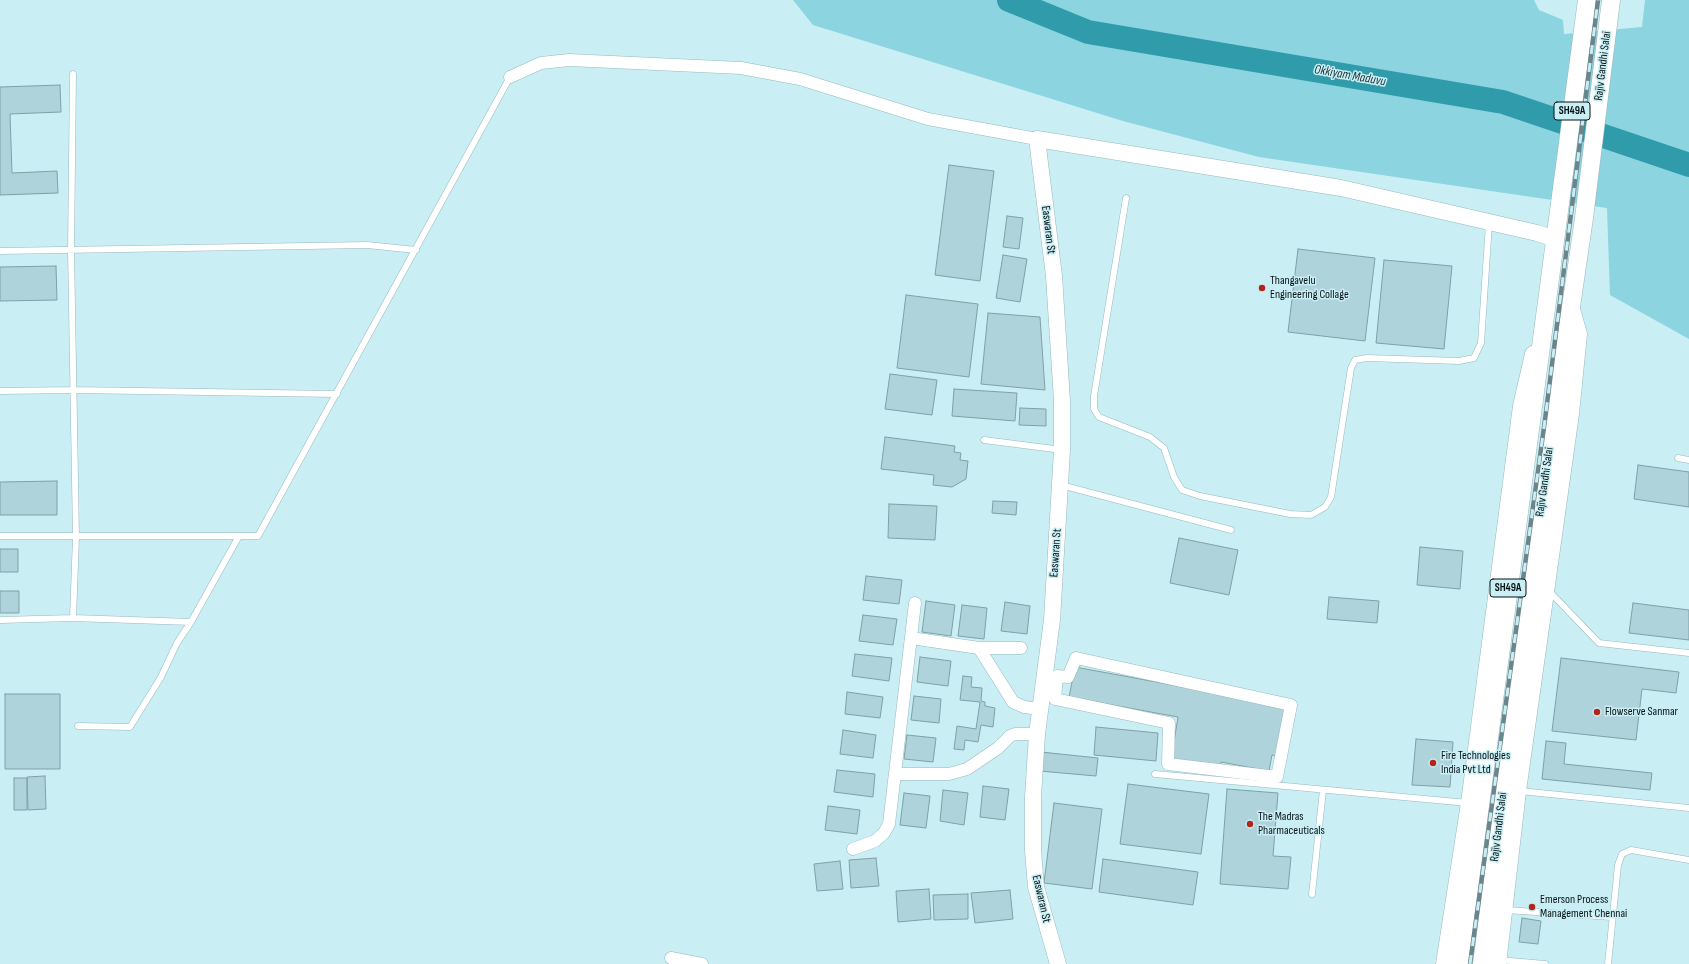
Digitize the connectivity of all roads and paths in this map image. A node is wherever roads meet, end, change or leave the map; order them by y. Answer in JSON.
{"nodes":[{"id":1,"x":1587,"y":4,"type":"edge"},
{"id":2,"x":1610,"y":8,"type":"edge"},
{"id":3,"x":73,"y":74,"type":"dead end"},
{"id":4,"x":510,"y":77,"type":"joint"},
{"id":5,"x":1037,"y":139,"type":"junction"},
{"id":6,"x":1126,"y":198,"type":"dead end"},
{"id":7,"x":1489,"y":222,"type":"junction"},
{"id":8,"x":1556,"y":240,"type":"junction"},
{"id":9,"x":71,"y":250,"type":"junction"},
{"id":10,"x":416,"y":250,"type":"junction"},
{"id":11,"x":0,"y":251,"type":"edge"},
{"id":12,"x":1552,"y":270,"type":"junction"},
{"id":13,"x":1571,"y":306,"type":"junction"},
{"id":14,"x":74,"y":390,"type":"junction"},
{"id":15,"x":0,"y":392,"type":"edge"},
{"id":16,"x":337,"y":394,"type":"junction"},
{"id":17,"x":984,"y":440,"type":"dead end"},
{"id":18,"x":1062,"y":450,"type":"junction"},
{"id":19,"x":1678,"y":458,"type":"dead end"},
{"id":20,"x":1689,"y":460,"type":"edge"},
{"id":21,"x":1061,"y":485,"type":"junction"},
{"id":22,"x":1231,"y":530,"type":"dead end"},
{"id":23,"x":0,"y":536,"type":"edge"},
{"id":24,"x":76,"y":536,"type":"junction"},
{"id":25,"x":239,"y":536,"type":"junction"},
{"id":26,"x":1546,"y":588,"type":"junction"},
{"id":27,"x":915,"y":603,"type":"dead end"},
{"id":28,"x":73,"y":618,"type":"junction"},
{"id":29,"x":0,"y":620,"type":"edge"},
{"id":30,"x":191,"y":622,"type":"junction"},
{"id":31,"x":910,"y":638,"type":"junction"},
{"id":32,"x":979,"y":648,"type":"junction"},
{"id":33,"x":1021,"y":648,"type":"dead end"},
{"id":34,"x":1689,"y":653,"type":"edge"},
{"id":35,"x":1049,"y":692,"type":"junction"},
{"id":36,"x":1041,"y":709,"type":"junction"},
{"id":37,"x":78,"y":726,"type":"dead end"},
{"id":38,"x":1037,"y":734,"type":"junction"},
{"id":39,"x":895,"y":774,"type":"junction"},
{"id":40,"x":1155,"y":774,"type":"dead end"},
{"id":41,"x":1323,"y":790,"type":"junction"},
{"id":42,"x":1518,"y":791,"type":"junction"},
{"id":43,"x":1469,"y":803,"type":"junction"},
{"id":44,"x":1689,"y":808,"type":"edge"},
{"id":45,"x":853,"y":849,"type":"dead end"},
{"id":46,"x":1689,"y":860,"type":"edge"},
{"id":47,"x":1312,"y":894,"type":"dead end"},
{"id":48,"x":1504,"y":910,"type":"junction"},
{"id":49,"x":1612,"y":917,"type":"junction"},
{"id":50,"x":671,"y":958,"type":"dead end"},
{"id":51,"x":1493,"y":963,"type":"edge"},
{"id":52,"x":702,"y":964,"type":"edge"},
{"id":53,"x":1058,"y":964,"type":"edge"},
{"id":54,"x":1444,"y":964,"type":"edge"},
{"id":55,"x":1459,"y":964,"type":"edge"},
{"id":56,"x":1545,"y":964,"type":"edge"},
{"id":57,"x":1608,"y":964,"type":"edge"}],
"edges":[{"from":1,"to":8,"type":"main road","name":"Rajiv Gandhi Salai","number":"SH49A"},
{"from":2,"to":13,"type":"main road","name":"Rajiv Gandhi Salai","number":"SH49A"},
{"from":3,"to":9,"type":"lane"},
{"from":4,"to":5,"type":"street"},
{"from":4,"to":10,"type":"lane"},
{"from":5,"to":7,"type":"street"},
{"from":5,"to":18,"type":"street","name":"Easwaran St"},
{"from":6,"to":7,"type":"lane"},
{"from":7,"to":8,"type":"street"},
{"from":8,"to":12,"type":"main road","name":"Rajiv Gandhi Salai","number":"SH49A"},
{"from":9,"to":10,"type":"lane"},
{"from":9,"to":11,"type":"lane"},
{"from":9,"to":14,"type":"lane"},
{"from":10,"to":16,"type":"lane"},
{"from":12,"to":43,"type":"street"},
{"from":12,"to":55,"type":"main road","name":"Rajiv Gandhi Salai","number":"SH49A"},
{"from":13,"to":26,"type":"street"},
{"from":13,"to":51,"type":"main road","name":"Rajiv Gandhi Salai","number":"SH49A"},
{"from":14,"to":15,"type":"lane"},
{"from":14,"to":16,"type":"lane"},
{"from":14,"to":24,"type":"lane"},
{"from":16,"to":25,"type":"lane"},
{"from":17,"to":18,"type":"lane"},
{"from":18,"to":21,"type":"street","name":"Easwaran St"},
{"from":19,"to":20,"type":"lane"},
{"from":21,"to":22,"type":"lane"},
{"from":21,"to":35,"type":"street","name":"Easwaran St"},
{"from":23,"to":24,"type":"lane"},
{"from":24,"to":25,"type":"lane"},
{"from":24,"to":28,"type":"lane"},
{"from":25,"to":30,"type":"lane"},
{"from":26,"to":34,"type":"lane"},
{"from":26,"to":42,"type":"street"},
{"from":27,"to":31,"type":"street"},
{"from":28,"to":29,"type":"lane"},
{"from":28,"to":30,"type":"lane"},
{"from":30,"to":37,"type":"lane"},
{"from":31,"to":32,"type":"street"},
{"from":31,"to":39,"type":"street"},
{"from":32,"to":33,"type":"street"},
{"from":32,"to":36,"type":"street"},
{"from":35,"to":35,"type":"street"},
{"from":35,"to":36,"type":"street","name":"Easwaran St"},
{"from":36,"to":38,"type":"street","name":"Easwaran St"},
{"from":38,"to":39,"type":"street"},
{"from":38,"to":53,"type":"street","name":"Easwaran St"},
{"from":39,"to":45,"type":"street"},
{"from":40,"to":41,"type":"lane"},
{"from":41,"to":43,"type":"lane"},
{"from":41,"to":47,"type":"lane"},
{"from":42,"to":44,"type":"lane"},
{"from":42,"to":48,"type":"street"},
{"from":43,"to":54,"type":"street"},
{"from":46,"to":49,"type":"lane"},
{"from":48,"to":49,"type":"lane"},
{"from":48,"to":51,"type":"street"},
{"from":49,"to":57,"type":"lane"},
{"from":50,"to":52,"type":"street"},
{"from":51,"to":56,"type":"lane"}]}
